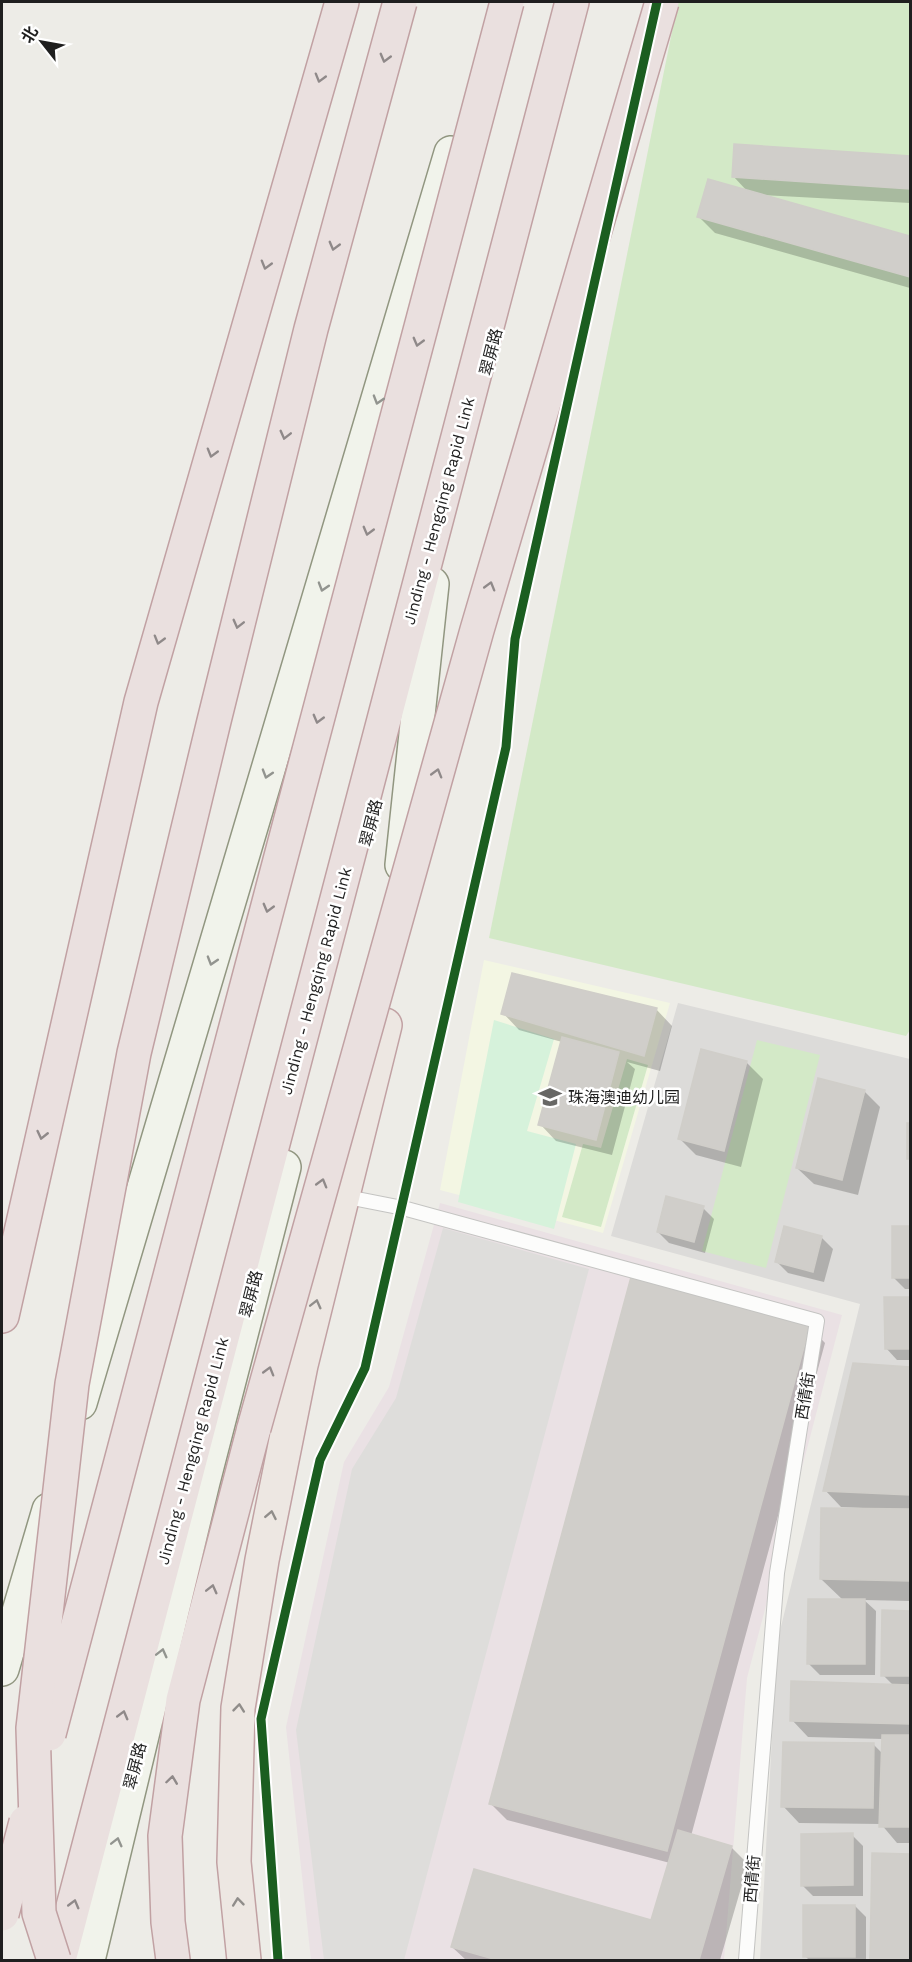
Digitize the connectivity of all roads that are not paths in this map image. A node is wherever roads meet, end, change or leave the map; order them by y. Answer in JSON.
{"nodes":[{"id":1,"x":342,"y":2,"type":"edge"},
{"id":2,"x":400,"y":2,"type":"edge"},
{"id":3,"x":496,"y":2,"type":"edge"},
{"id":4,"x":507,"y":2,"type":"edge"},
{"id":5,"x":572,"y":2,"type":"edge"},
{"id":6,"x":581,"y":2,"type":"edge"},
{"id":7,"x":662,"y":2,"type":"edge"},
{"id":8,"x":432,"y":585,"type":"junction"},
{"id":9,"x":385,"y":1025,"type":"joint"},
{"id":10,"x":342,"y":1196,"type":"junction"},
{"id":11,"x":2,"y":1316,"type":"edge"},
{"id":12,"x":2,"y":1669,"type":"edge"},
{"id":13,"x":2,"y":1914,"type":"edge"},
{"id":14,"x":54,"y":1960,"type":"edge"},
{"id":15,"x":59,"y":1960,"type":"edge"},
{"id":16,"x":88,"y":1960,"type":"edge"},
{"id":17,"x":172,"y":1960,"type":"edge"},
{"id":18,"x":244,"y":1960,"type":"edge"},
{"id":19,"x":746,"y":1960,"type":"edge"}],
"edges":[{"from":1,"to":11,"type":"highway","one_way":true},
{"from":2,"to":14,"type":"highway","one_way":true,"bridge":true},
{"from":3,"to":12,"type":"main road","one_way":true},
{"from":4,"to":13,"type":"highway","one_way":true,"bridge":true},
{"from":15,"to":5,"type":"highway","name":"Jinding - Hengqing Rapid Link","one_way":true},
{"from":6,"to":8,"type":"main road","name":"翠屏路"},
{"from":17,"to":7,"type":"highway","one_way":true,"bridge":true},
{"from":8,"to":9,"type":"main road"},
{"from":16,"to":8,"type":"main road","name":"翠屏路","one_way":true},
{"from":9,"to":10,"type":"highway"},
{"from":18,"to":10,"type":"highway","one_way":true},
{"from":10,"to":19,"type":"lane","name":"西倩街"}]}
